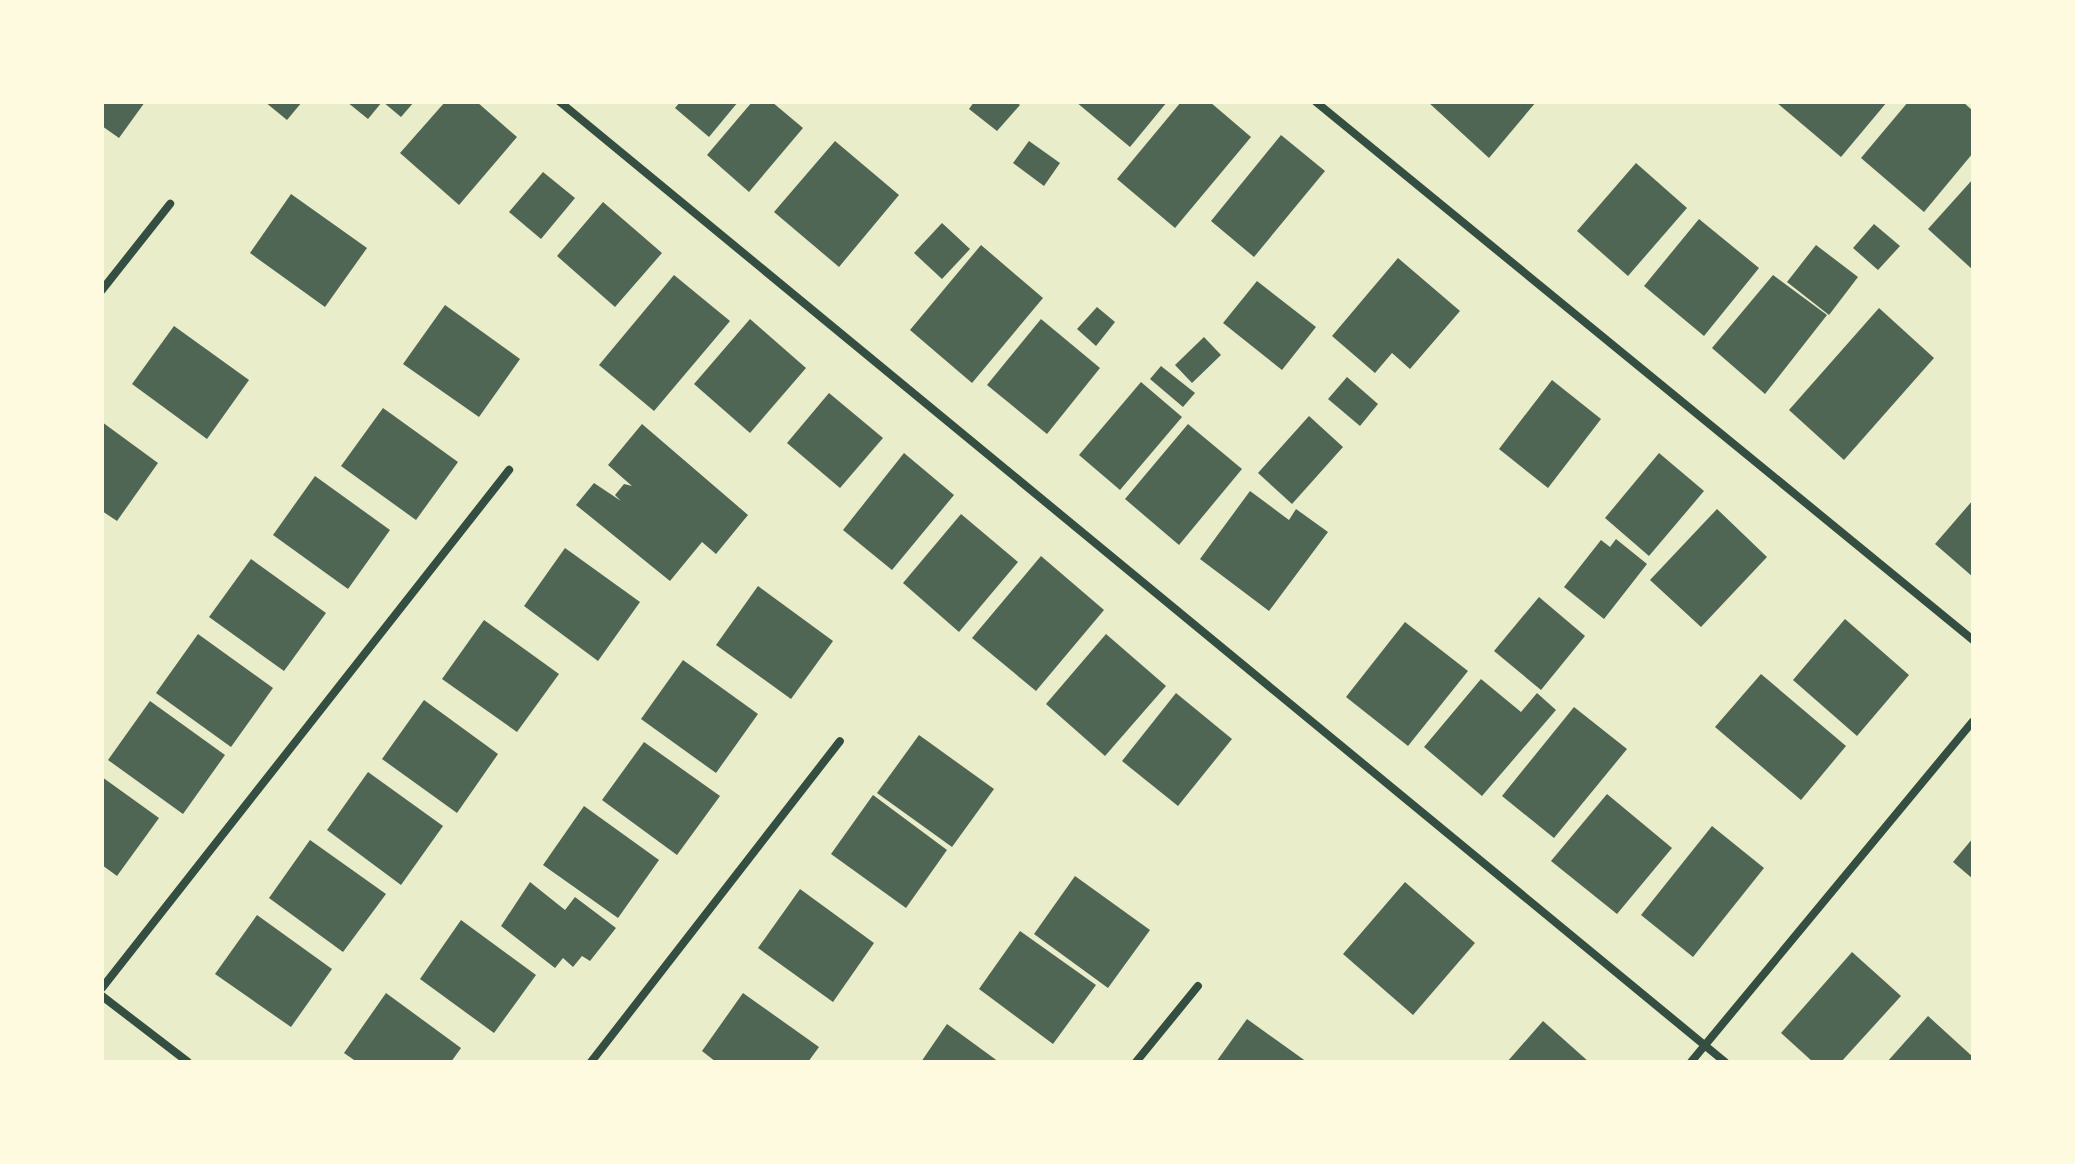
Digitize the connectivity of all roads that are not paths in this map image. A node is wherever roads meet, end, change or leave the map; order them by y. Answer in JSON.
{"nodes":[{"id":1,"x":560,"y":102,"type":"edge"},
{"id":2,"x":1316,"y":102,"type":"edge"},
{"id":3,"x":170,"y":204,"type":"dead end"},
{"id":4,"x":102,"y":290,"type":"edge"},
{"id":5,"x":509,"y":470,"type":"dead end"},
{"id":6,"x":1973,"y":640,"type":"edge"},
{"id":7,"x":1973,"y":721,"type":"edge"},
{"id":8,"x":840,"y":741,"type":"dead end"},
{"id":9,"x":1198,"y":986,"type":"dead end"},
{"id":10,"x":102,"y":988,"type":"edge"},
{"id":11,"x":102,"y":996,"type":"edge"},
{"id":12,"x":1705,"y":1046,"type":"junction"},
{"id":13,"x":188,"y":1062,"type":"edge"},
{"id":14,"x":591,"y":1062,"type":"edge"},
{"id":15,"x":1136,"y":1062,"type":"edge"},
{"id":16,"x":1691,"y":1062,"type":"edge"},
{"id":17,"x":1725,"y":1062,"type":"edge"}],
"edges":[{"from":1,"to":12,"type":"street"},
{"from":2,"to":6,"type":"street"},
{"from":3,"to":4,"type":"street"},
{"from":5,"to":10,"type":"street"},
{"from":7,"to":12,"type":"street"},
{"from":8,"to":14,"type":"street"},
{"from":9,"to":15,"type":"street"},
{"from":11,"to":13,"type":"street"},
{"from":12,"to":16,"type":"street"},
{"from":12,"to":17,"type":"street"}]}
